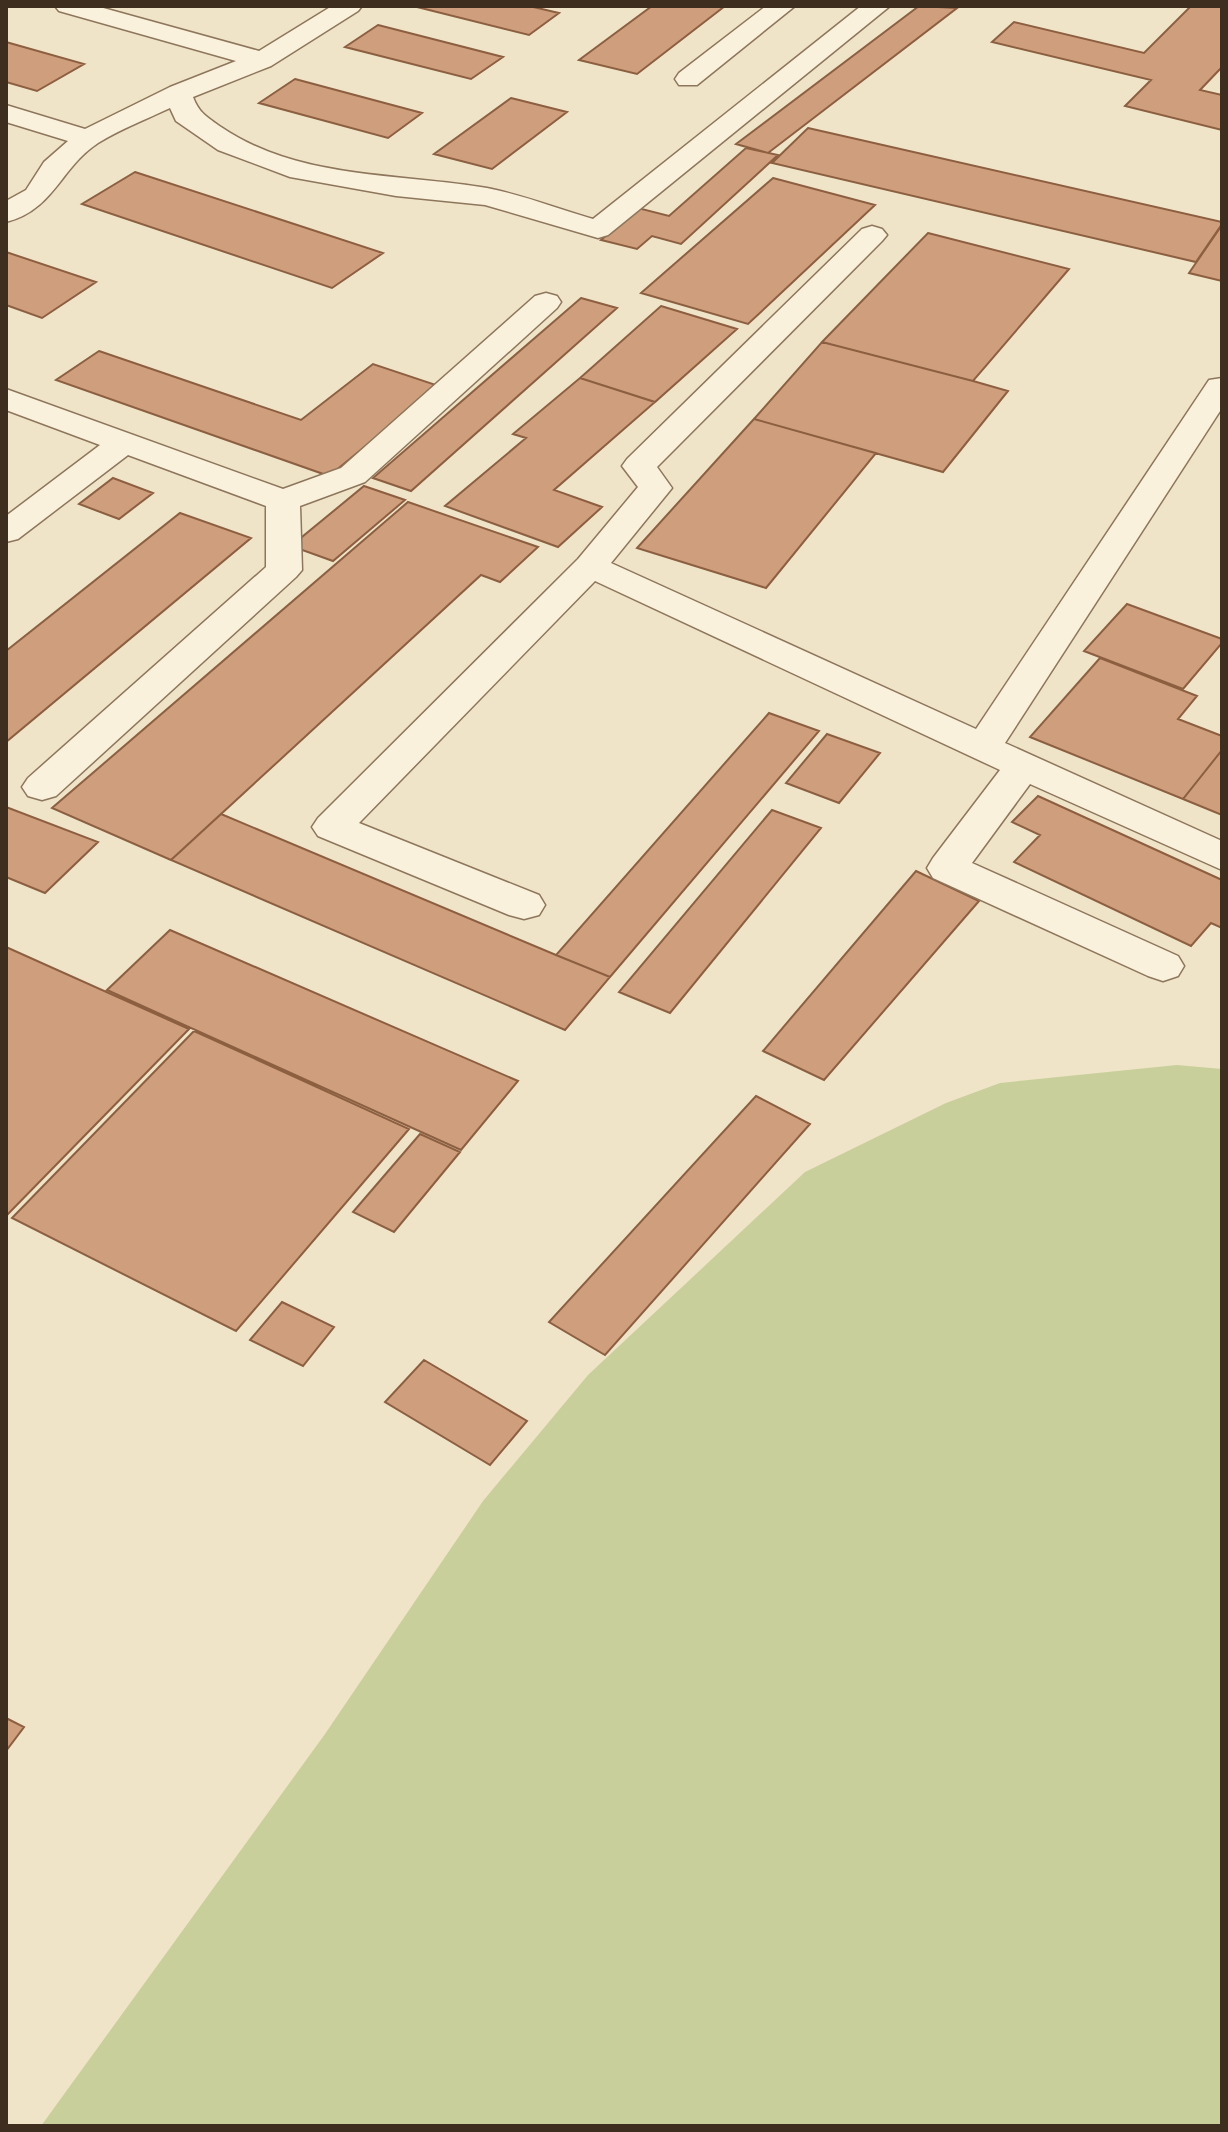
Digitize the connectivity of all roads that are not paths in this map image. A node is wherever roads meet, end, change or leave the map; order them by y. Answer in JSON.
{"nodes":[{"id":1,"x":68,"y":6,"type":"edge"},
{"id":2,"x":349,"y":6,"type":"edge"},
{"id":3,"x":782,"y":6,"type":"edge"},
{"id":4,"x":877,"y":6,"type":"edge"},
{"id":5,"x":262,"y":60,"type":"junction"},
{"id":6,"x":688,"y":79,"type":"dead end"},
{"id":7,"x":179,"y":93,"type":"junction"},
{"id":8,"x":6,"y":113,"type":"edge"},
{"id":9,"x":87,"y":138,"type":"junction"},
{"id":10,"x":6,"y":213,"type":"edge"},
{"id":11,"x":872,"y":235,"type":"dead end"},
{"id":12,"x":546,"y":302,"type":"dead end"},
{"id":13,"x":1220,"y":387,"type":"dead end"},
{"id":14,"x":6,"y":399,"type":"edge"},
{"id":15,"x":125,"y":442,"type":"junction"},
{"id":16,"x":283,"y":501,"type":"junction"},
{"id":17,"x":6,"y":532,"type":"edge"},
{"id":18,"x":590,"y":566,"type":"junction"},
{"id":19,"x":984,"y":746,"type":"junction"},
{"id":20,"x":1024,"y":765,"type":"junction"},
{"id":21,"x":42,"y":787,"type":"dead end"},
{"id":22,"x":1222,"y":857,"type":"edge"},
{"id":23,"x":524,"y":905,"type":"dead end"},
{"id":24,"x":1163,"y":966,"type":"dead end"}],
"edges":[{"from":1,"to":5,"type":"street"},
{"from":2,"to":5,"type":"street"},
{"from":3,"to":6,"type":"street"},
{"from":4,"to":7,"type":"street"},
{"from":5,"to":7,"type":"street"},
{"from":7,"to":9,"type":"street"},
{"from":8,"to":9,"type":"street"},
{"from":9,"to":10,"type":"street"},
{"from":11,"to":18,"type":"street"},
{"from":12,"to":16,"type":"street"},
{"from":13,"to":19,"type":"street"},
{"from":14,"to":15,"type":"street"},
{"from":15,"to":16,"type":"street"},
{"from":15,"to":17,"type":"street"},
{"from":16,"to":21,"type":"street"},
{"from":18,"to":19,"type":"street"},
{"from":18,"to":23,"type":"street"},
{"from":19,"to":20,"type":"street"},
{"from":20,"to":22,"type":"street"},
{"from":20,"to":24,"type":"street"}]}
